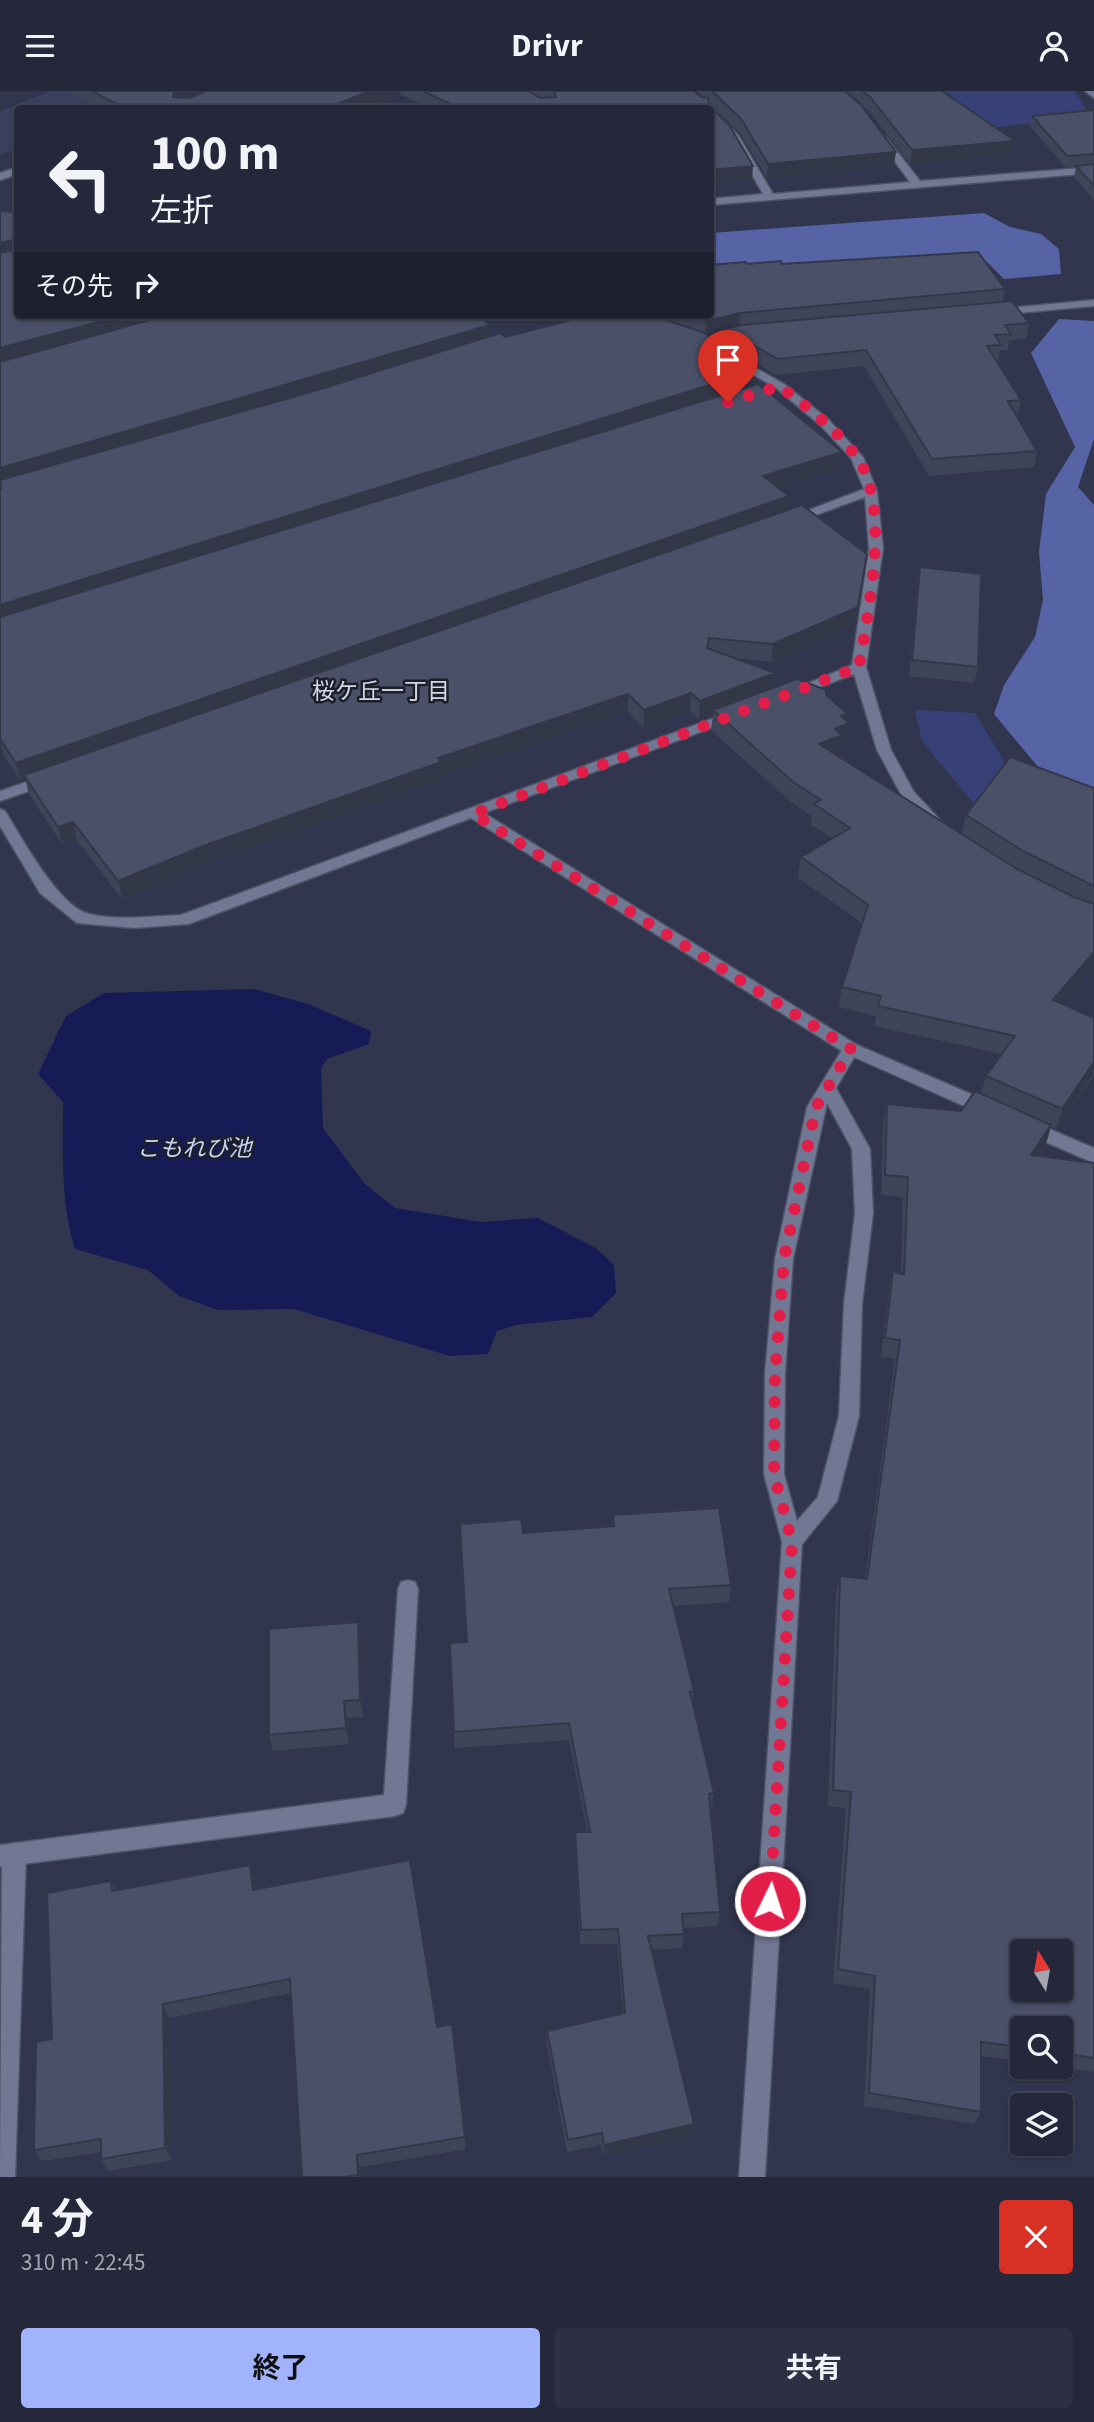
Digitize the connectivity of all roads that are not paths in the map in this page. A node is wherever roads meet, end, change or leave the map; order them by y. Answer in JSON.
{"nodes":[{"id":1,"x":1090,"y":91,"type":"edge"},
{"id":2,"x":1094,"y":95,"type":"edge"},
{"id":3,"x":714,"y":114,"type":"edge"},
{"id":4,"x":872,"y":125,"type":"edge"},
{"id":5,"x":1094,"y":170,"type":"edge"},
{"id":6,"x":918,"y":184,"type":"junction"},
{"id":7,"x":769,"y":196,"type":"junction"},
{"id":8,"x":714,"y":202,"type":"edge"},
{"id":9,"x":1094,"y":303,"type":"edge"},
{"id":10,"x":989,"y":313,"type":"edge"},
{"id":11,"x":717,"y":349,"type":"edge"},
{"id":12,"x":871,"y":491,"type":"junction"},
{"id":13,"x":779,"y":523,"type":"edge"},
{"id":14,"x":859,"y":667,"type":"junction"},
{"id":15,"x":782,"y":697,"type":"edge"},
{"id":16,"x":743,"y":711,"type":"edge"},
{"id":17,"x":66,"y":773,"type":"edge"},
{"id":18,"x":0,"y":796,"type":"edge"},
{"id":19,"x":0,"y":814,"type":"edge"},
{"id":20,"x":473,"y":814,"type":"junction"},
{"id":21,"x":946,"y":834,"type":"edge"},
{"id":22,"x":851,"y":1049,"type":"junction"},
{"id":23,"x":828,"y":1088,"type":"junction"},
{"id":24,"x":1094,"y":1156,"type":"edge"},
{"id":25,"x":792,"y":1542,"type":"junction"},
{"id":26,"x":408,"y":1589,"type":"dead end"},
{"id":27,"x":7,"y":1855,"type":"edge"},
{"id":28,"x":2,"y":2177,"type":"edge"},
{"id":29,"x":752,"y":2177,"type":"edge"}],
"edges":[{"from":1,"to":2,"type":"street"},
{"from":3,"to":7,"type":"street"},
{"from":4,"to":6,"type":"street"},
{"from":5,"to":6,"type":"street"},
{"from":6,"to":7,"type":"street"},
{"from":7,"to":8,"type":"street"},
{"from":9,"to":10,"type":"street"},
{"from":11,"to":12,"type":"street"},
{"from":12,"to":13,"type":"street"},
{"from":12,"to":14,"type":"street"},
{"from":14,"to":15,"type":"street"},
{"from":14,"to":21,"type":"street"},
{"from":16,"to":20,"type":"street"},
{"from":17,"to":18,"type":"street"},
{"from":19,"to":20,"type":"street"},
{"from":20,"to":22,"type":"street"},
{"from":22,"to":23,"type":"street"},
{"from":22,"to":24,"type":"street"},
{"from":23,"to":25,"type":"street"},
{"from":23,"to":25,"type":"street"},
{"from":25,"to":29,"type":"street"},
{"from":26,"to":27,"type":"street"},
{"from":27,"to":28,"type":"street"}]}
